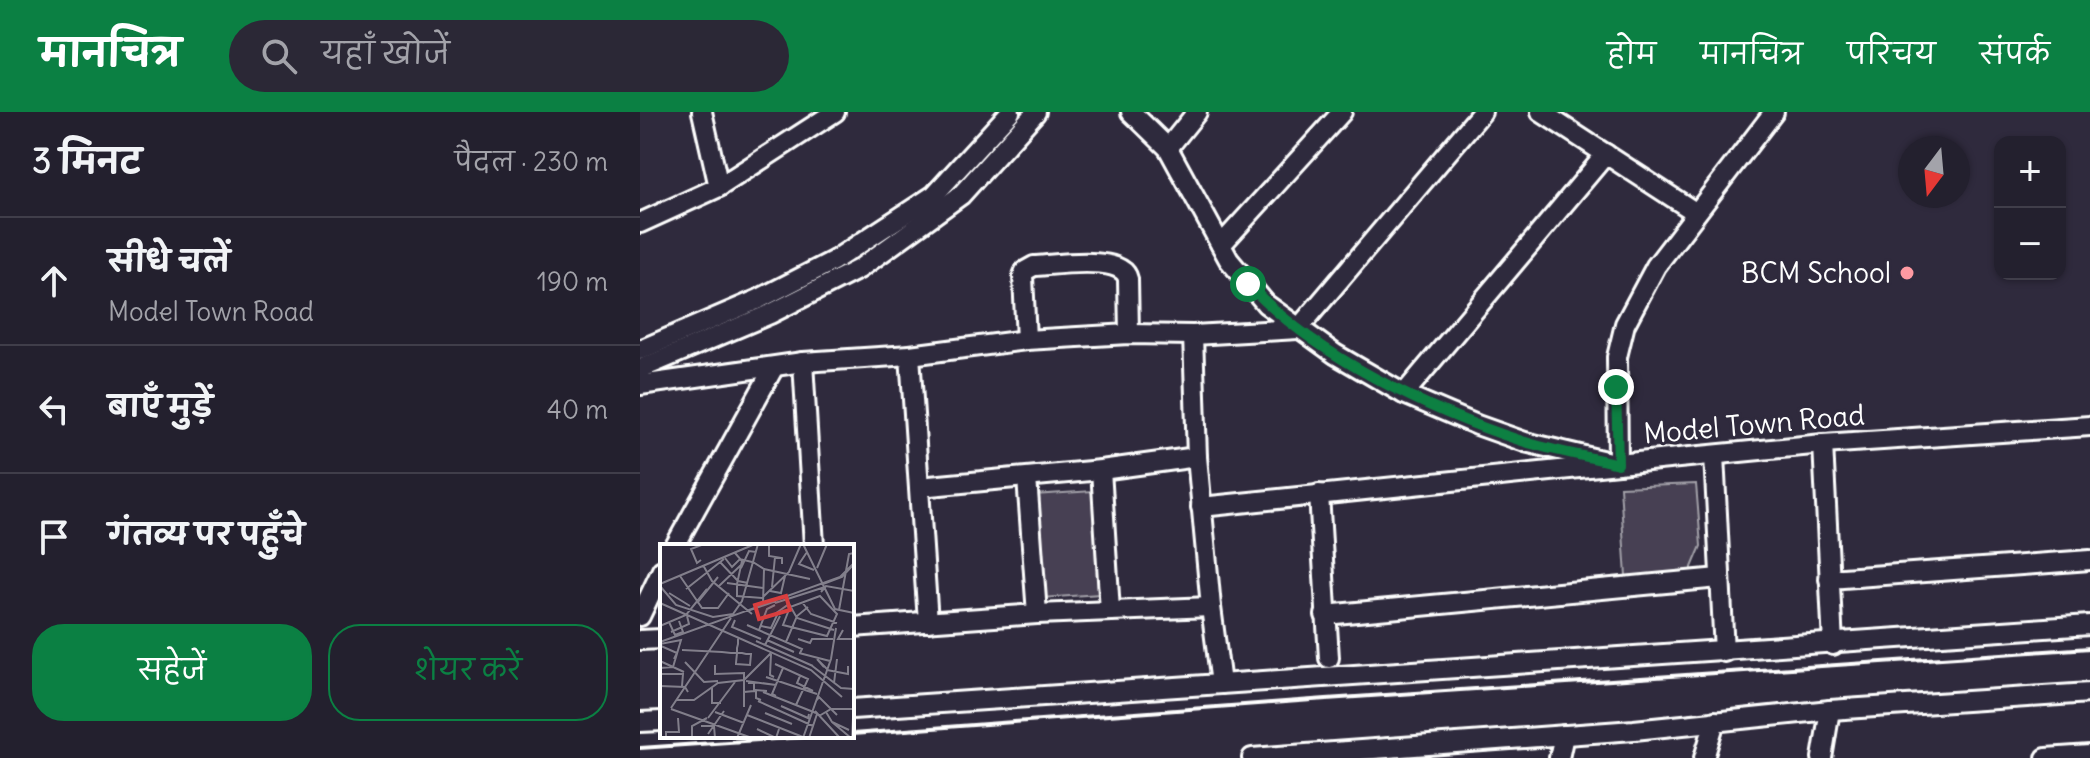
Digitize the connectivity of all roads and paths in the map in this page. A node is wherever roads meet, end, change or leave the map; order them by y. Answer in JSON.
{"nodes":[{"id":1,"x":702,"y":112,"type":"edge"},
{"id":2,"x":835,"y":112,"type":"edge"},
{"id":3,"x":1010,"y":112,"type":"edge"},
{"id":4,"x":1036,"y":112,"type":"edge"},
{"id":5,"x":1131,"y":112,"type":"edge"},
{"id":6,"x":1197,"y":112,"type":"edge"},
{"id":7,"x":1342,"y":112,"type":"edge"},
{"id":8,"x":1482,"y":112,"type":"edge"},
{"id":9,"x":1541,"y":112,"type":"edge"},
{"id":10,"x":1764,"y":115,"type":"edge"},
{"id":11,"x":1168,"y":148,"type":"junction"},
{"id":12,"x":1606,"y":154,"type":"junction"},
{"id":13,"x":719,"y":187,"type":"junction"},
{"id":14,"x":1695,"y":212,"type":"junction"},
{"id":15,"x":640,"y":223,"type":"edge"},
{"id":16,"x":1221,"y":245,"type":"junction"},
{"id":17,"x":1298,"y":329,"type":"junction"},
{"id":18,"x":1129,"y":334,"type":"junction"},
{"id":19,"x":1193,"y":335,"type":"junction"},
{"id":20,"x":1026,"y":340,"type":"junction"},
{"id":21,"x":640,"y":350,"type":"edge"},
{"id":22,"x":910,"y":355,"type":"junction"},
{"id":23,"x":803,"y":362,"type":"junction"},
{"id":24,"x":774,"y":367,"type":"junction"},
{"id":25,"x":640,"y":369,"type":"edge"},
{"id":26,"x":640,"y":385,"type":"edge"},
{"id":27,"x":1404,"y":394,"type":"junction"},
{"id":28,"x":2090,"y":426,"type":"edge"},
{"id":29,"x":1823,"y":444,"type":"junction"},
{"id":30,"x":1714,"y":455,"type":"junction"},
{"id":31,"x":1197,"y":457,"type":"junction"},
{"id":32,"x":1618,"y":464,"type":"junction"},
{"id":33,"x":1101,"y":470,"type":"junction"},
{"id":34,"x":1027,"y":478,"type":"junction"},
{"id":35,"x":919,"y":487,"type":"junction"},
{"id":36,"x":1319,"y":494,"type":"junction"},
{"id":37,"x":1201,"y":507,"type":"junction"},
{"id":38,"x":810,"y":541,"type":"edge"},
{"id":39,"x":676,"y":544,"type":"edge"},
{"id":40,"x":2090,"y":560,"type":"edge"},
{"id":41,"x":660,"y":574,"type":"edge"},
{"id":42,"x":1719,"y":578,"type":"junction"},
{"id":43,"x":1829,"y":579,"type":"junction"},
{"id":44,"x":1211,"y":607,"type":"junction"},
{"id":45,"x":1110,"y":611,"type":"junction"},
{"id":46,"x":1037,"y":614,"type":"junction"},
{"id":47,"x":1325,"y":615,"type":"junction"},
{"id":48,"x":640,"y":616,"type":"edge"},
{"id":49,"x":928,"y":622,"type":"junction"},
{"id":50,"x":2090,"y":625,"type":"edge"},
{"id":51,"x":854,"y":627,"type":"edge"},
{"id":52,"x":660,"y":639,"type":"edge"},
{"id":53,"x":640,"y":640,"type":"edge"},
{"id":54,"x":1833,"y":645,"type":"junction"},
{"id":55,"x":1724,"y":652,"type":"junction"},
{"id":56,"x":1329,"y":658,"type":"dead end"},
{"id":57,"x":1221,"y":684,"type":"junction"},
{"id":58,"x":2090,"y":693,"type":"edge"},
{"id":59,"x":854,"y":709,"type":"edge"},
{"id":60,"x":1830,"y":710,"type":"junction"},
{"id":61,"x":660,"y":721,"type":"edge"},
{"id":62,"x":1715,"y":721,"type":"junction"},
{"id":63,"x":640,"y":722,"type":"edge"},
{"id":64,"x":1564,"y":735,"type":"junction"},
{"id":65,"x":2090,"y":755,"type":"edge"},
{"id":66,"x":1252,"y":758,"type":"edge"},
{"id":67,"x":1559,"y":758,"type":"edge"},
{"id":68,"x":1704,"y":758,"type":"edge"},
{"id":69,"x":1822,"y":758,"type":"edge"},
{"id":70,"x":2046,"y":758,"type":"edge"},
{"id":71,"x":2056,"y":758,"type":"edge"}],
"edges":[{"from":1,"to":13,"type":"street"},
{"from":2,"to":13,"type":"street"},
{"from":3,"to":21,"type":"street"},
{"from":4,"to":25,"type":"street"},
{"from":5,"to":11,"type":"street","name":"Model Town Road"},
{"from":6,"to":11,"type":"street"},
{"from":7,"to":16,"type":"street"},
{"from":8,"to":17,"type":"street"},
{"from":9,"to":12,"type":"street"},
{"from":10,"to":14,"type":"street"},
{"from":11,"to":16,"type":"street","name":"Model Town Road"},
{"from":12,"to":14,"type":"street"},
{"from":12,"to":27,"type":"street"},
{"from":13,"to":15,"type":"street"},
{"from":14,"to":32,"type":"street"},
{"from":16,"to":17,"type":"street","name":"Model Town Road"},
{"from":17,"to":19,"type":"street"},
{"from":17,"to":27,"type":"street","name":"Model Town Road"},
{"from":18,"to":19,"type":"street"},
{"from":18,"to":20,"type":"street"},
{"from":18,"to":20,"type":"street"},
{"from":19,"to":31,"type":"street"},
{"from":20,"to":22,"type":"street"},
{"from":22,"to":23,"type":"street"},
{"from":22,"to":35,"type":"street"},
{"from":23,"to":24,"type":"street"},
{"from":23,"to":38,"type":"street"},
{"from":24,"to":26,"type":"street"},
{"from":24,"to":39,"type":"street"},
{"from":27,"to":32,"type":"street","name":"Model Town Road"},
{"from":28,"to":29,"type":"street","name":"Model Town Road"},
{"from":29,"to":30,"type":"street","name":"Model Town Road"},
{"from":29,"to":43,"type":"street"},
{"from":30,"to":32,"type":"street","name":"Model Town Road"},
{"from":30,"to":42,"type":"street"},
{"from":31,"to":33,"type":"street"},
{"from":31,"to":37,"type":"street"},
{"from":32,"to":36,"type":"street"},
{"from":33,"to":34,"type":"street"},
{"from":33,"to":45,"type":"street"},
{"from":34,"to":35,"type":"street"},
{"from":34,"to":46,"type":"street"},
{"from":35,"to":49,"type":"street"},
{"from":36,"to":37,"type":"street"},
{"from":36,"to":47,"type":"street"},
{"from":37,"to":44,"type":"street"},
{"from":40,"to":43,"type":"street"},
{"from":41,"to":48,"type":"street"},
{"from":42,"to":47,"type":"street"},
{"from":42,"to":55,"type":"street"},
{"from":43,"to":54,"type":"street"},
{"from":44,"to":45,"type":"street"},
{"from":44,"to":57,"type":"street"},
{"from":45,"to":46,"type":"street"},
{"from":46,"to":49,"type":"street"},
{"from":47,"to":56,"type":"street"},
{"from":49,"to":51,"type":"street"},
{"from":50,"to":54,"type":"street"},
{"from":52,"to":53,"type":"street"},
{"from":54,"to":55,"type":"street"},
{"from":55,"to":57,"type":"street"},
{"from":57,"to":59,"type":"street"},
{"from":58,"to":60,"type":"street"},
{"from":60,"to":62,"type":"street"},
{"from":60,"to":69,"type":"street"},
{"from":61,"to":63,"type":"street"},
{"from":62,"to":64,"type":"street"},
{"from":62,"to":68,"type":"street"},
{"from":64,"to":66,"type":"street"},
{"from":64,"to":67,"type":"street"},
{"from":65,"to":71,"type":"street"},
{"from":70,"to":71,"type":"street"}]}
